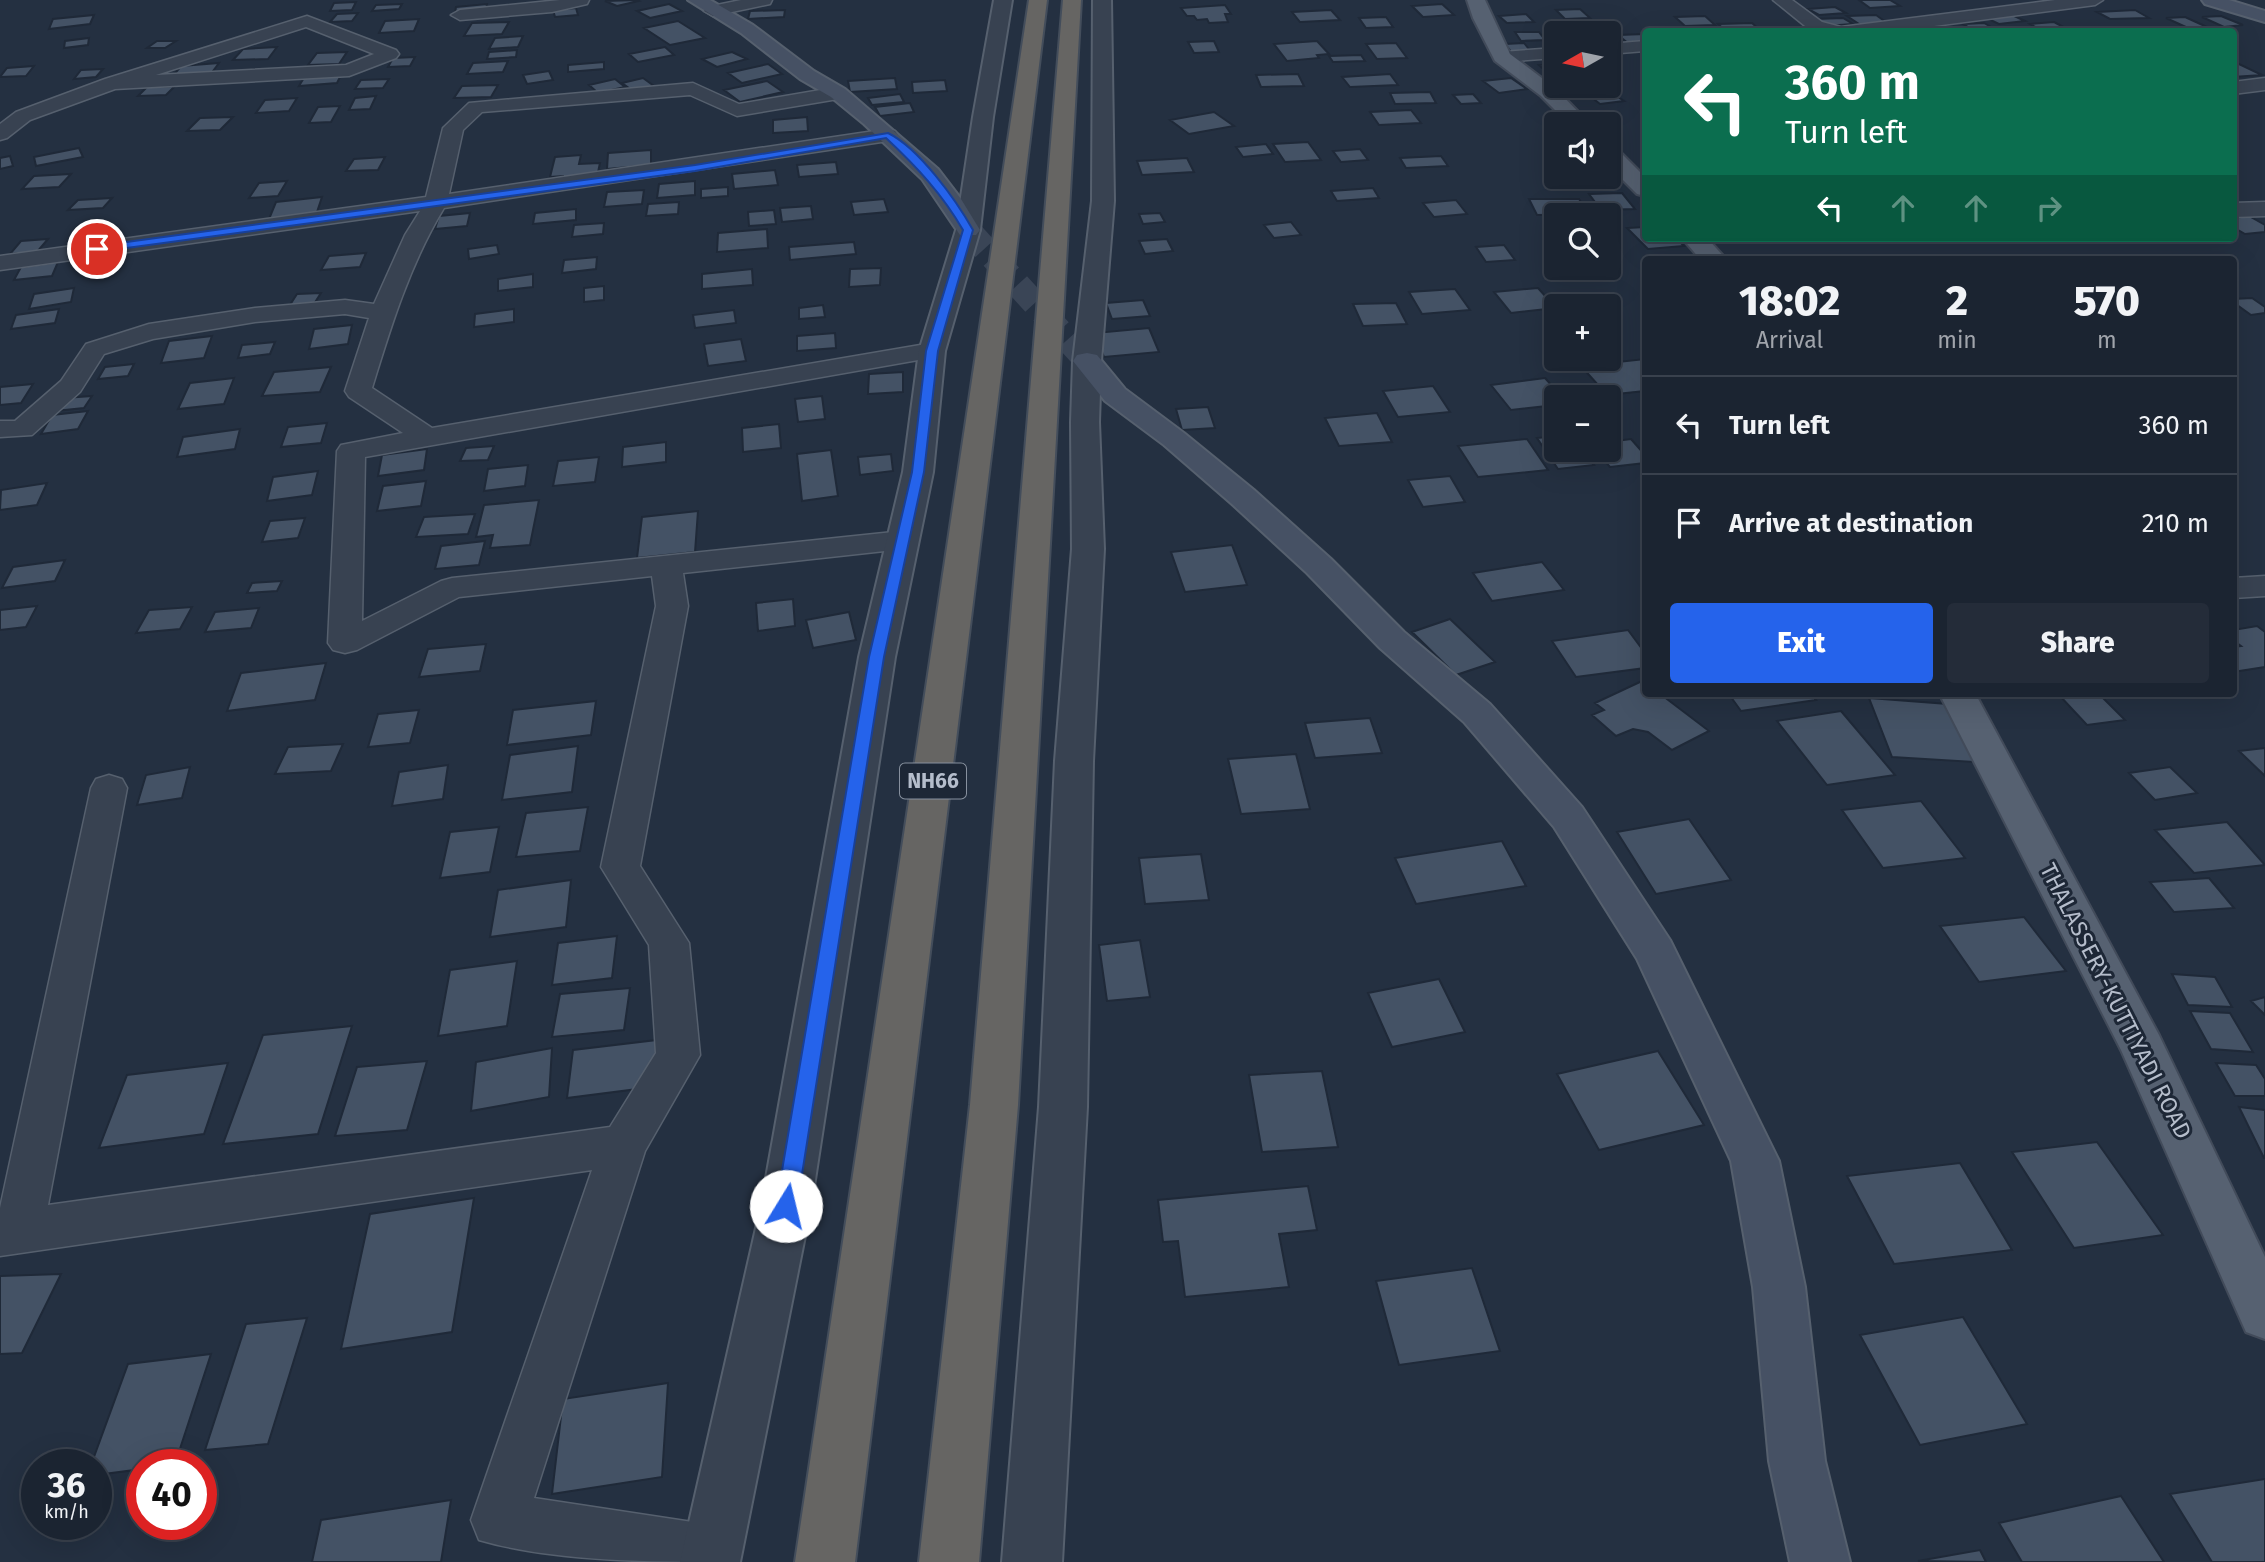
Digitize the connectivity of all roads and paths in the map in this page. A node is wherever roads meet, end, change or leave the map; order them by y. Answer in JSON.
{"nodes":[{"id":1,"x":581,"y":0,"type":"edge"},
{"id":2,"x":764,"y":0,"type":"edge"},
{"id":3,"x":1003,"y":0,"type":"edge"},
{"id":4,"x":1038,"y":0,"type":"edge"},
{"id":5,"x":1072,"y":0,"type":"edge"},
{"id":6,"x":1102,"y":0,"type":"edge"},
{"id":7,"x":1476,"y":0,"type":"edge"},
{"id":8,"x":1782,"y":0,"type":"edge"},
{"id":9,"x":2095,"y":0,"type":"edge"},
{"id":10,"x":2211,"y":0,"type":"edge"},
{"id":11,"x":705,"y":5,"type":"edge"},
{"id":12,"x":324,"y":7,"type":"dead end"},
{"id":13,"x":460,"y":15,"type":"dead end"},
{"id":14,"x":2265,"y":17,"type":"edge"},
{"id":15,"x":307,"y":21,"type":"junction"},
{"id":16,"x":1824,"y":28,"type":"edge"},
{"id":17,"x":1873,"y":28,"type":"edge"},
{"id":18,"x":1642,"y":46,"type":"edge"},
{"id":19,"x":1621,"y":48,"type":"edge"},
{"id":20,"x":1544,"y":54,"type":"edge"},
{"id":21,"x":1502,"y":57,"type":"junction"},
{"id":22,"x":112,"y":83,"type":"junction"},
{"id":23,"x":2265,"y":84,"type":"edge"},
{"id":24,"x":2237,"y":88,"type":"edge"},
{"id":25,"x":838,"y":93,"type":"junction"},
{"id":26,"x":1568,"y":112,"type":"edge"},
{"id":27,"x":0,"y":134,"type":"edge"},
{"id":28,"x":888,"y":135,"type":"junction"},
{"id":29,"x":1621,"y":165,"type":"edge"},
{"id":30,"x":1642,"y":185,"type":"edge"},
{"id":31,"x":436,"y":203,"type":"junction"},
{"id":32,"x":2265,"y":209,"type":"edge"},
{"id":33,"x":2237,"y":210,"type":"edge"},
{"id":34,"x":968,"y":230,"type":"junction"},
{"id":35,"x":1698,"y":242,"type":"edge"},
{"id":36,"x":1711,"y":256,"type":"edge"},
{"id":37,"x":0,"y":263,"type":"edge"},
{"id":38,"x":383,"y":313,"type":"junction"},
{"id":39,"x":932,"y":351,"type":"junction"},
{"id":40,"x":1087,"y":361,"type":"junction"},
{"id":41,"x":0,"y":429,"type":"edge"},
{"id":42,"x":427,"y":438,"type":"junction"},
{"id":43,"x":903,"y":540,"type":"junction"},
{"id":44,"x":667,"y":567,"type":"junction"},
{"id":45,"x":2265,"y":586,"type":"edge"},
{"id":46,"x":2237,"y":588,"type":"edge"},
{"id":47,"x":1959,"y":697,"type":"edge"},
{"id":48,"x":109,"y":788,"type":"dead end"},
{"id":49,"x":624,"y":1146,"type":"junction"},
{"id":50,"x":9,"y":1233,"type":"edge"},
{"id":51,"x":2265,"y":1314,"type":"edge"},
{"id":52,"x":711,"y":1557,"type":"edge"},
{"id":53,"x":825,"y":1562,"type":"edge"},
{"id":54,"x":948,"y":1562,"type":"edge"},
{"id":55,"x":1032,"y":1562,"type":"edge"},
{"id":56,"x":1820,"y":1562,"type":"edge"}],
"edges":[{"from":1,"to":13,"type":"street"},
{"from":2,"to":11,"type":"street"},
{"from":3,"to":34,"type":"street"},
{"from":4,"to":53,"type":"highway","number":"NH66"},
{"from":5,"to":54,"type":"highway"},
{"from":6,"to":40,"type":"street"},
{"from":7,"to":21,"type":"main road"},
{"from":8,"to":16,"type":"street"},
{"from":9,"to":17,"type":"street"},
{"from":10,"to":14,"type":"main road"},
{"from":11,"to":25,"type":"main road"},
{"from":12,"to":15,"type":"street"},
{"from":15,"to":22,"type":"street"},
{"from":15,"to":22,"type":"street"},
{"from":18,"to":19,"type":"street"},
{"from":20,"to":21,"type":"street"},
{"from":21,"to":26,"type":"main road"},
{"from":22,"to":27,"type":"street"},
{"from":23,"to":24,"type":"street"},
{"from":25,"to":28,"type":"main road"},
{"from":25,"to":31,"type":"street"},
{"from":28,"to":31,"type":"street"},
{"from":28,"to":34,"type":"main road"},
{"from":29,"to":30,"type":"main road"},
{"from":31,"to":37,"type":"street"},
{"from":31,"to":38,"type":"street"},
{"from":32,"to":33,"type":"street"},
{"from":34,"to":39,"type":"street"},
{"from":35,"to":36,"type":"main road"},
{"from":38,"to":41,"type":"street"},
{"from":38,"to":42,"type":"street"},
{"from":39,"to":42,"type":"street"},
{"from":39,"to":43,"type":"street"},
{"from":40,"to":55,"type":"street"},
{"from":40,"to":56,"type":"main road"},
{"from":42,"to":44,"type":"street"},
{"from":43,"to":44,"type":"street"},
{"from":43,"to":52,"type":"street"},
{"from":44,"to":49,"type":"street"},
{"from":45,"to":46,"type":"street"},
{"from":47,"to":51,"type":"main road","name":"THALASSERY-KUTTIYADI ROAD"},
{"from":48,"to":50,"type":"street"},
{"from":49,"to":50,"type":"street"},
{"from":49,"to":52,"type":"street"}]}
